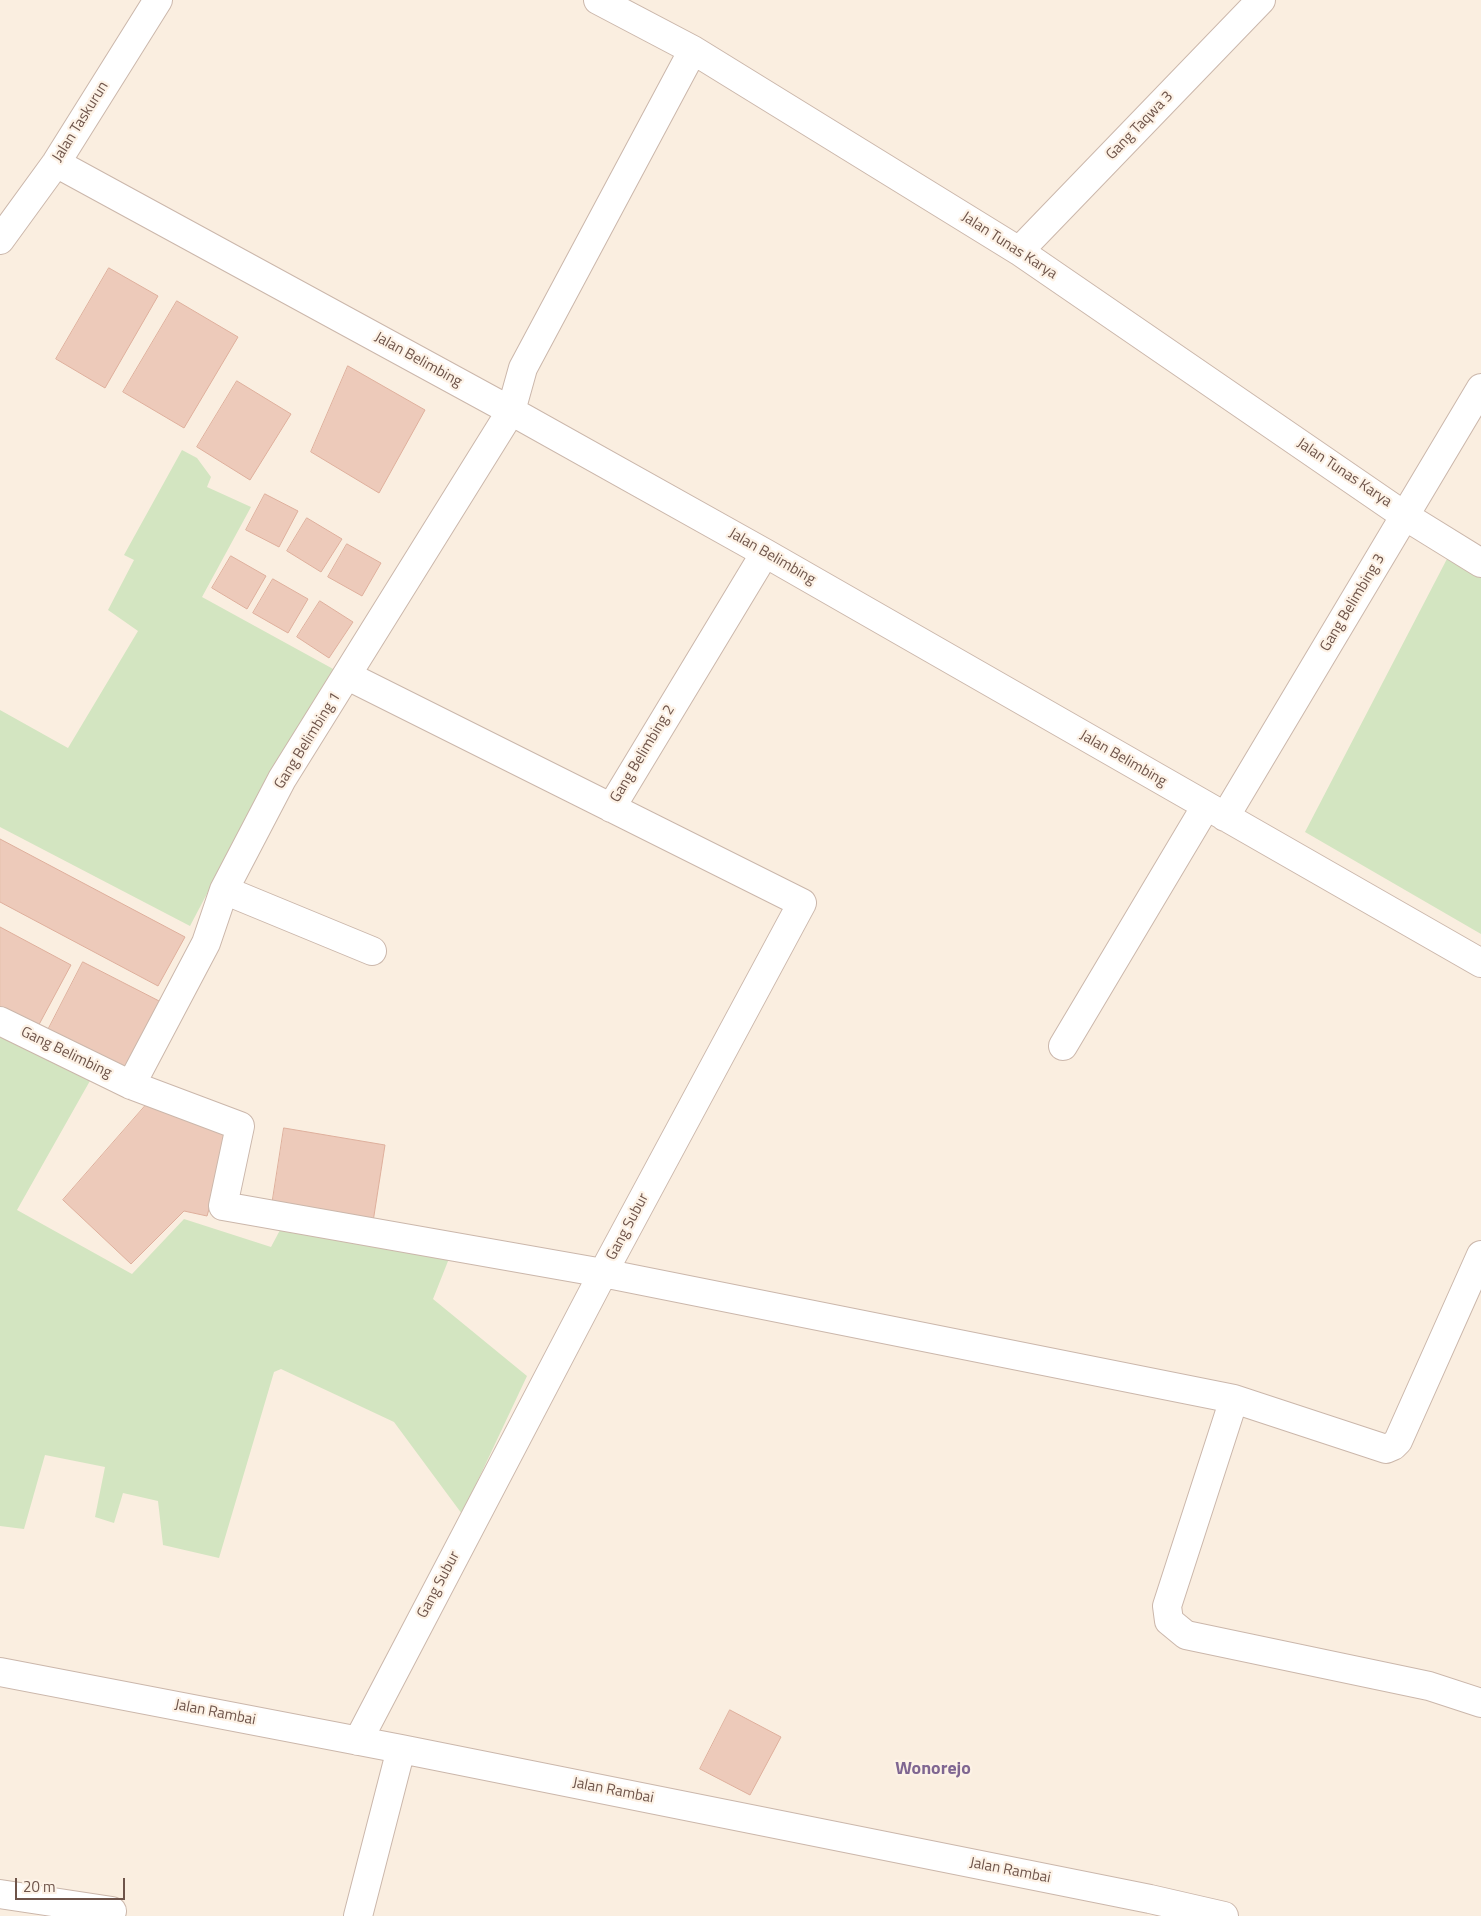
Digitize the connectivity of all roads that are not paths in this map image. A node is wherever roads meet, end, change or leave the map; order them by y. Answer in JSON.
{"nodes":[{"id":1,"x":158,"y":0,"type":"edge"},
{"id":2,"x":598,"y":0,"type":"edge"},
{"id":3,"x":1261,"y":0,"type":"edge"},
{"id":4,"x":694,"y":50,"type":"junction"},
{"id":5,"x":56,"y":163,"type":"junction"},
{"id":6,"x":0,"y":240,"type":"edge"},
{"id":7,"x":1019,"y":251,"type":"junction"},
{"id":8,"x":1481,"y":388,"type":"edge"},
{"id":9,"x":512,"y":411,"type":"junction"},
{"id":10,"x":1406,"y":516,"type":"junction"},
{"id":11,"x":764,"y":553,"type":"junction"},
{"id":12,"x":1481,"y":563,"type":"edge"},
{"id":13,"x":348,"y":676,"type":"junction"},
{"id":14,"x":611,"y":808,"type":"junction"},
{"id":15,"x":1216,"y":812,"type":"junction"},
{"id":16,"x":224,"y":890,"type":"junction"},
{"id":17,"x":372,"y":951,"type":"dead end"},
{"id":18,"x":1481,"y":963,"type":"edge"},
{"id":19,"x":0,"y":1020,"type":"edge"},
{"id":20,"x":1063,"y":1046,"type":"dead end"},
{"id":21,"x":131,"y":1085,"type":"junction"},
{"id":22,"x":1481,"y":1255,"type":"edge"},
{"id":23,"x":603,"y":1273,"type":"junction"},
{"id":24,"x":1234,"y":1398,"type":"junction"},
{"id":25,"x":0,"y":1672,"type":"edge"},
{"id":26,"x":1481,"y":1703,"type":"edge"},
{"id":27,"x":358,"y":1741,"type":"junction"},
{"id":28,"x":401,"y":1749,"type":"junction"},
{"id":29,"x":0,"y":1894,"type":"edge"},
{"id":30,"x":1145,"y":1907,"type":"edge"},
{"id":31,"x":112,"y":1911,"type":"dead end"},
{"id":32,"x":358,"y":1916,"type":"edge"},
{"id":33,"x":1224,"y":1916,"type":"edge"}],
"edges":[{"from":1,"to":5,"type":"street","name":"Jalan Taskurun"},
{"from":2,"to":4,"type":"street","name":"Jalan Tunas Karya"},
{"from":3,"to":7,"type":"street","name":"Gang Taqwa 3"},
{"from":4,"to":7,"type":"street","name":"Jalan Tunas Karya"},
{"from":4,"to":9,"type":"street","name":"Gang Belimbing 1"},
{"from":5,"to":6,"type":"street","name":"Jalan Taskurun"},
{"from":5,"to":9,"type":"street","name":"Jalan Belimbing"},
{"from":7,"to":10,"type":"street","name":"Jalan Tunas Karya"},
{"from":8,"to":10,"type":"street","name":"Gang Belimbing 3"},
{"from":9,"to":11,"type":"street","name":"Jalan Belimbing"},
{"from":9,"to":13,"type":"street","name":"Gang Belimbing 1"},
{"from":10,"to":12,"type":"street","name":"Jalan Tunas Karya"},
{"from":10,"to":15,"type":"street","name":"Gang Belimbing 3"},
{"from":11,"to":14,"type":"street","name":"Gang Belimbing 2"},
{"from":11,"to":15,"type":"street","name":"Jalan Belimbing"},
{"from":13,"to":14,"type":"street","name":"Gang Belimbing 2"},
{"from":13,"to":16,"type":"street","name":"Gang Belimbing 1"},
{"from":14,"to":23,"type":"street","name":"Gang Subur"},
{"from":15,"to":18,"type":"street","name":"Jalan Belimbing"},
{"from":15,"to":20,"type":"street","name":"Gang Belimbing 3"},
{"from":16,"to":17,"type":"street"},
{"from":16,"to":21,"type":"street","name":"Gang Belimbing 1"},
{"from":19,"to":21,"type":"street","name":"Gang Belimbing"},
{"from":21,"to":23,"type":"street","name":"Gang Belimbing"},
{"from":22,"to":24,"type":"street"},
{"from":23,"to":24,"type":"street"},
{"from":23,"to":27,"type":"street","name":"Gang Subur"},
{"from":24,"to":26,"type":"street"},
{"from":25,"to":27,"type":"street","name":"Jalan Rambai"},
{"from":27,"to":28,"type":"street","name":"Jalan Rambai"},
{"from":28,"to":30,"type":"street","name":"Jalan Rambai"},
{"from":28,"to":32,"type":"street"},
{"from":29,"to":31,"type":"street"},
{"from":30,"to":33,"type":"street","name":"Jalan Rambai"}]}
